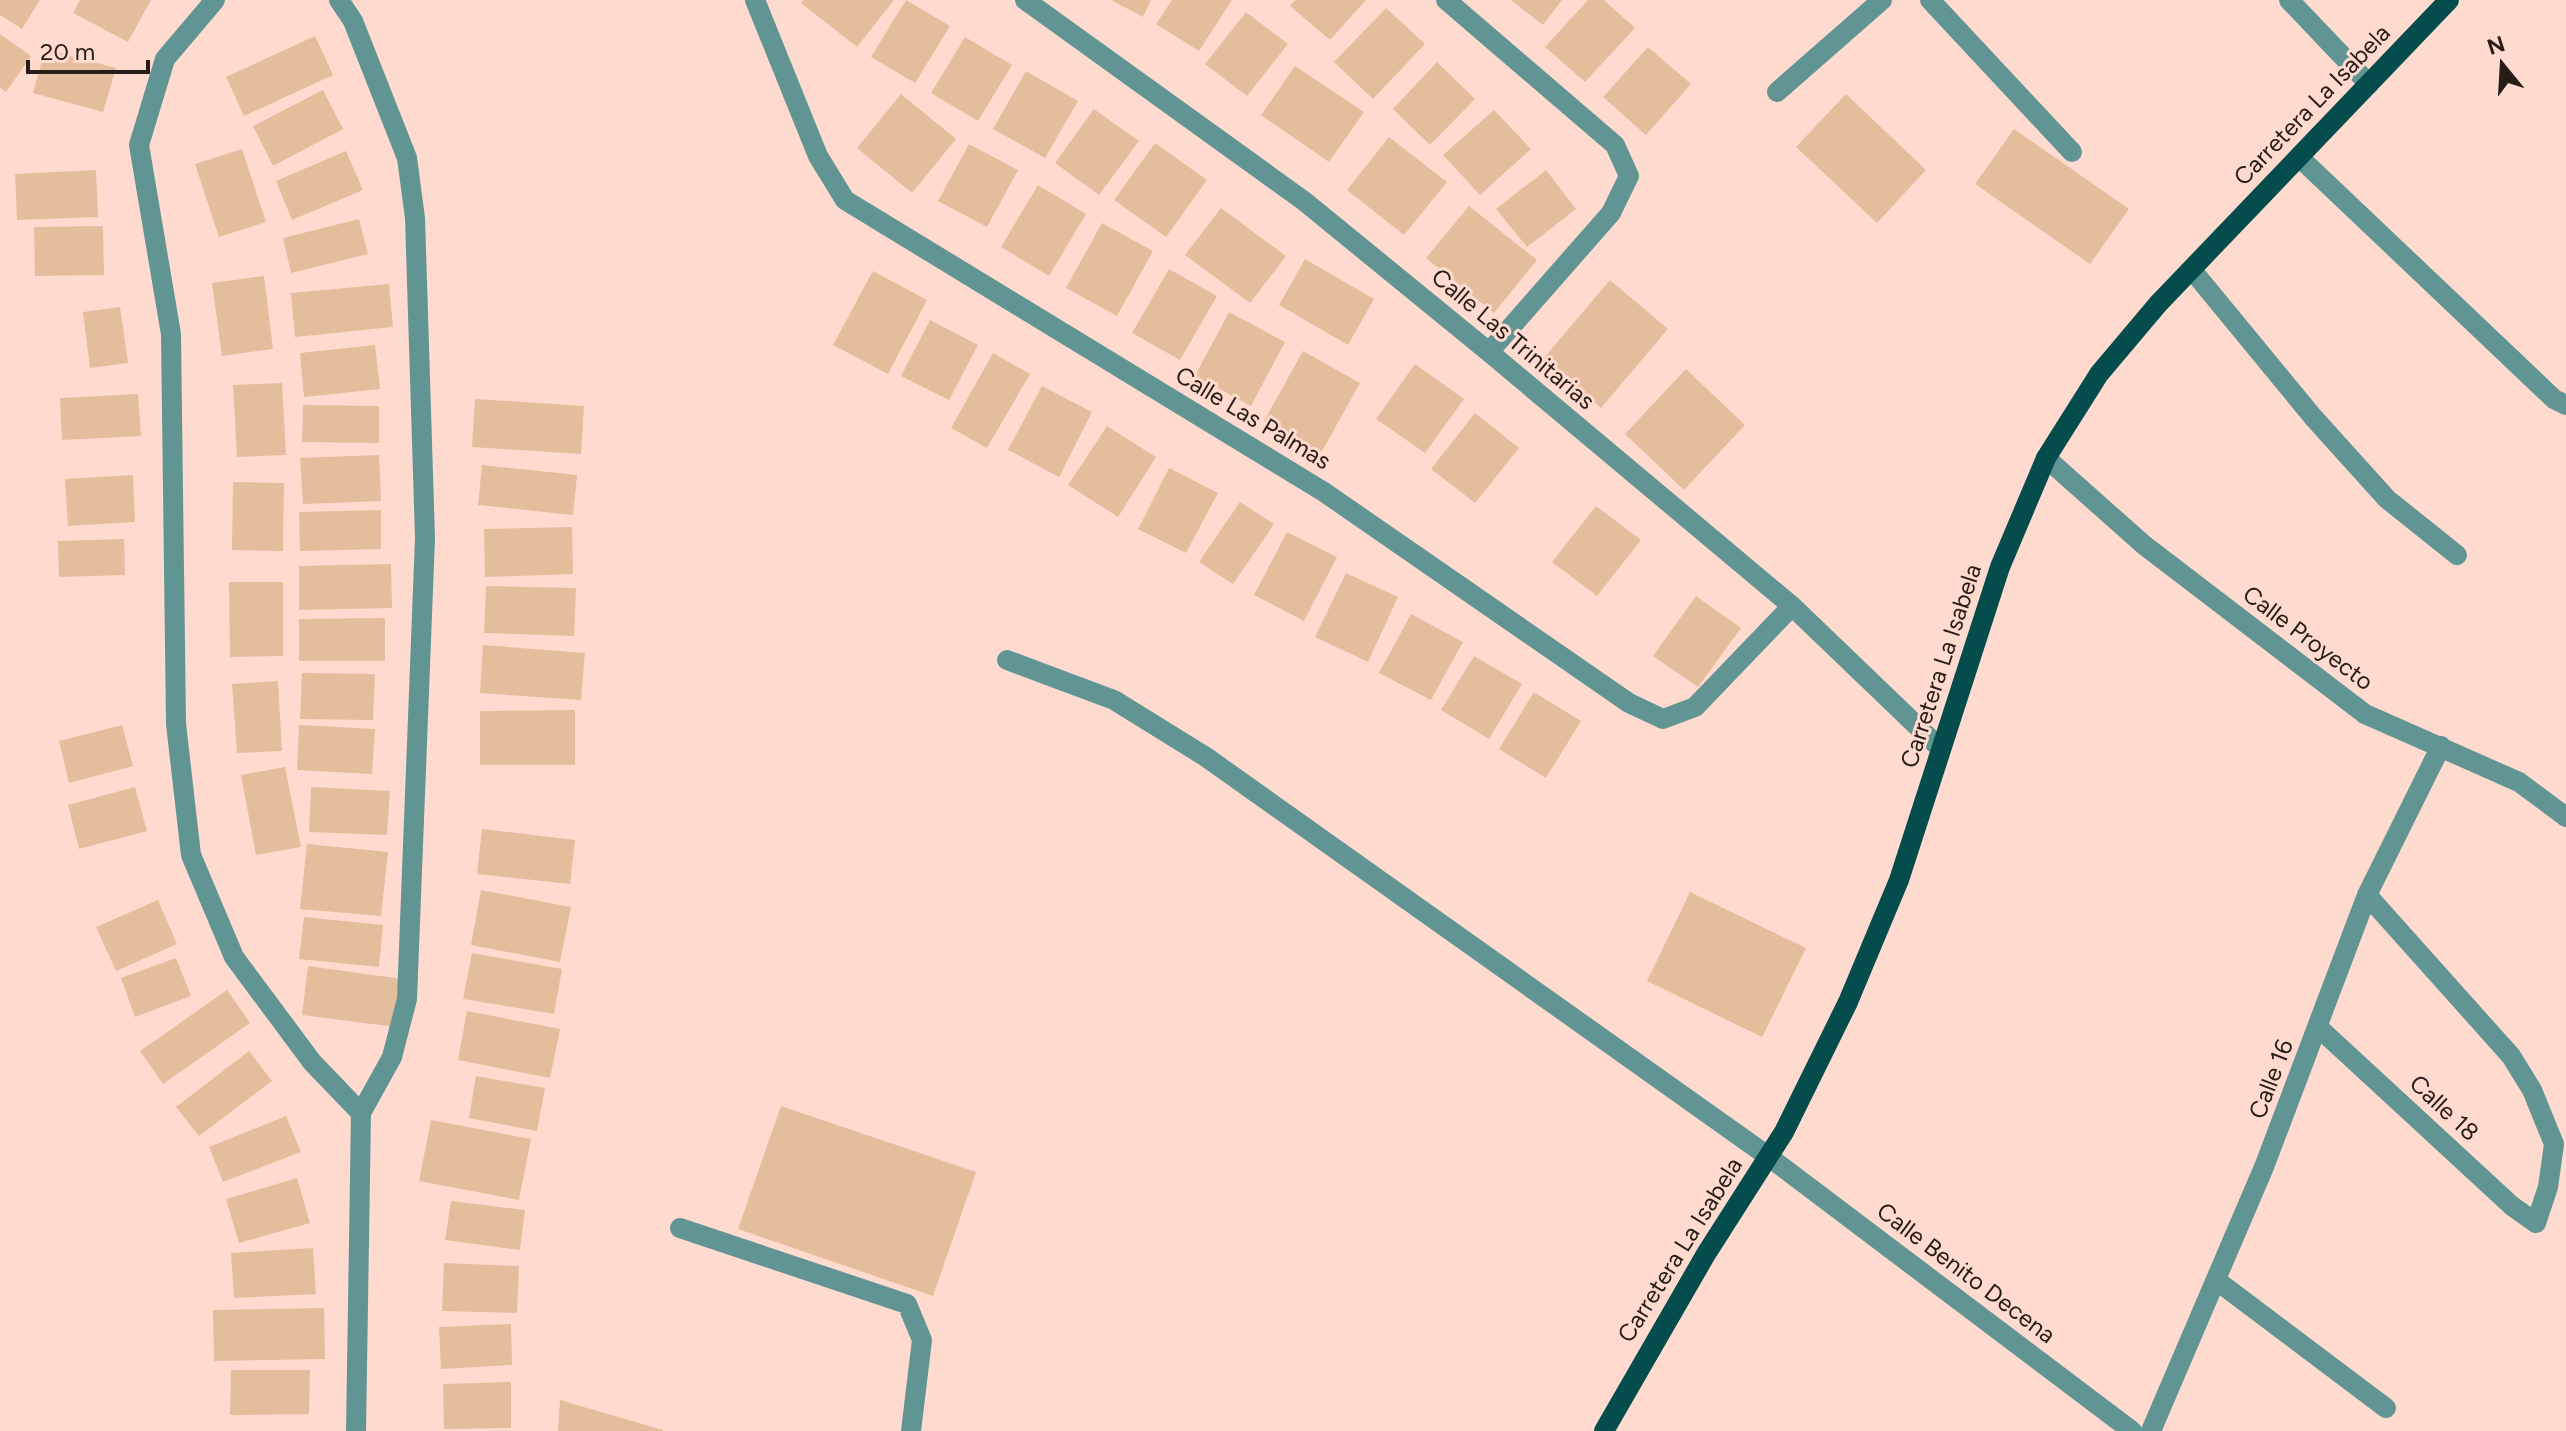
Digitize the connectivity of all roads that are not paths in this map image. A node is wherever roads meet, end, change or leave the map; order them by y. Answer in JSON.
{"nodes":[{"id":1,"x":215,"y":0,"type":"edge"},
{"id":2,"x":339,"y":0,"type":"edge"},
{"id":3,"x":755,"y":0,"type":"edge"},
{"id":4,"x":1025,"y":0,"type":"edge"},
{"id":5,"x":1446,"y":0,"type":"edge"},
{"id":6,"x":1882,"y":0,"type":"edge"},
{"id":7,"x":1930,"y":0,"type":"edge"},
{"id":8,"x":2289,"y":0,"type":"edge"},
{"id":9,"x":2449,"y":0,"type":"edge"},
{"id":10,"x":2369,"y":84,"type":"junction"},
{"id":11,"x":1777,"y":92,"type":"dead end"},
{"id":12,"x":2072,"y":152,"type":"dead end"},
{"id":13,"x":2299,"y":157,"type":"junction"},
{"id":14,"x":2192,"y":270,"type":"junction"},
{"id":15,"x":1489,"y":352,"type":"junction"},
{"id":16,"x":2566,"y":405,"type":"edge"},
{"id":17,"x":2046,"y":458,"type":"junction"},
{"id":18,"x":2457,"y":555,"type":"dead end"},
{"id":19,"x":1792,"y":606,"type":"junction"},
{"id":20,"x":1007,"y":660,"type":"dead end"},
{"id":21,"x":2441,"y":746,"type":"junction"},
{"id":22,"x":1941,"y":749,"type":"junction"},
{"id":23,"x":2566,"y":817,"type":"edge"},
{"id":24,"x":2367,"y":895,"type":"junction"},
{"id":25,"x":2319,"y":1028,"type":"junction"},
{"id":26,"x":361,"y":1113,"type":"junction"},
{"id":27,"x":1769,"y":1157,"type":"junction"},
{"id":28,"x":680,"y":1228,"type":"dead end"},
{"id":29,"x":2216,"y":1280,"type":"junction"},
{"id":30,"x":2386,"y":1408,"type":"dead end"},
{"id":31,"x":356,"y":1431,"type":"edge"},
{"id":32,"x":911,"y":1431,"type":"edge"},
{"id":33,"x":1604,"y":1431,"type":"edge"},
{"id":34,"x":2132,"y":1431,"type":"edge"},
{"id":35,"x":2151,"y":1431,"type":"edge"}],
"edges":[{"from":1,"to":26,"type":"street"},
{"from":2,"to":26,"type":"street"},
{"from":3,"to":19,"type":"street","name":"Calle Las Palmas"},
{"from":4,"to":15,"type":"street","name":"Calle Las Trinitarias"},
{"from":5,"to":15,"type":"street"},
{"from":6,"to":11,"type":"street"},
{"from":7,"to":12,"type":"street"},
{"from":8,"to":10,"type":"street"},
{"from":9,"to":10,"type":"main road","name":"Carretera La Isabela"},
{"from":10,"to":13,"type":"main road","name":"Carretera La Isabela"},
{"from":13,"to":14,"type":"main road","name":"Carretera La Isabela"},
{"from":13,"to":16,"type":"street"},
{"from":14,"to":17,"type":"main road","name":"Carretera La Isabela"},
{"from":14,"to":18,"type":"street"},
{"from":15,"to":19,"type":"street","name":"Calle Las Trinitarias"},
{"from":17,"to":21,"type":"street","name":"Calle Proyecto"},
{"from":17,"to":22,"type":"main road","name":"Carretera La Isabela"},
{"from":19,"to":22,"type":"street","name":"Calle Las Trinitarias"},
{"from":20,"to":27,"type":"street","name":"Calle Benito Decena"},
{"from":21,"to":23,"type":"street","name":"Calle Proyecto"},
{"from":21,"to":24,"type":"street","name":"Calle 16"},
{"from":22,"to":27,"type":"main road","name":"Carretera La Isabela"},
{"from":24,"to":25,"type":"street","name":"Calle 16"},
{"from":24,"to":25,"type":"street","name":"Calle 18"},
{"from":25,"to":29,"type":"street","name":"Calle 16"},
{"from":26,"to":31,"type":"street"},
{"from":27,"to":33,"type":"main road","name":"Carretera La Isabela"},
{"from":27,"to":34,"type":"street","name":"Calle Benito Decena"},
{"from":28,"to":32,"type":"street"},
{"from":29,"to":30,"type":"street"},
{"from":29,"to":35,"type":"street","name":"Calle 16"}]}
